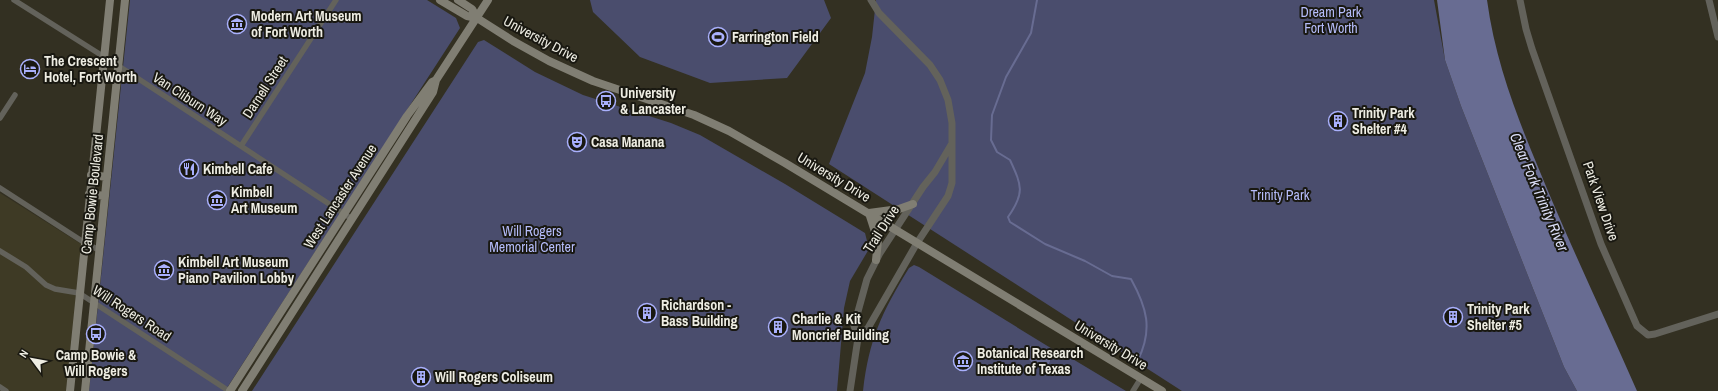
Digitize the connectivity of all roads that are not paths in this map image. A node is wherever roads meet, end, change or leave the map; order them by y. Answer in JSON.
{"nodes":[{"id":1,"x":14,"y":0,"type":"edge"},
{"id":2,"x":110,"y":0,"type":"edge"},
{"id":3,"x":125,"y":0,"type":"edge"},
{"id":4,"x":336,"y":0,"type":"edge"},
{"id":5,"x":440,"y":0,"type":"edge"},
{"id":6,"x":458,"y":0,"type":"edge"},
{"id":7,"x":488,"y":0,"type":"edge"},
{"id":8,"x":871,"y":0,"type":"edge"},
{"id":9,"x":1520,"y":0,"type":"edge"},
{"id":10,"x":1709,"y":0,"type":"edge"},
{"id":11,"x":477,"y":18,"type":"junction"},
{"id":12,"x":1718,"y":37,"type":"edge"},
{"id":13,"x":104,"y":58,"type":"junction"},
{"id":14,"x":118,"y":66,"type":"junction"},
{"id":15,"x":436,"y":80,"type":"junction"},
{"id":16,"x":15,"y":96,"type":"dead end"},
{"id":17,"x":0,"y":118,"type":"edge"},
{"id":18,"x":952,"y":143,"type":"junction"},
{"id":19,"x":241,"y":146,"type":"junction"},
{"id":20,"x":91,"y":175,"type":"junction"},
{"id":21,"x":107,"y":177,"type":"junction"},
{"id":22,"x":0,"y":188,"type":"edge"},
{"id":23,"x":89,"y":194,"type":"junction"},
{"id":24,"x":105,"y":196,"type":"junction"},
{"id":25,"x":913,"y":204,"type":"junction"},
{"id":26,"x":344,"y":213,"type":"junction"},
{"id":27,"x":869,"y":213,"type":"junction"},
{"id":28,"x":352,"y":219,"type":"junction"},
{"id":29,"x":896,"y":230,"type":"junction"},
{"id":30,"x":84,"y":243,"type":"junction"},
{"id":31,"x":917,"y":243,"type":"junction"},
{"id":32,"x":99,"y":250,"type":"junction"},
{"id":33,"x":0,"y":251,"type":"edge"},
{"id":34,"x":876,"y":260,"type":"junction"},
{"id":35,"x":79,"y":293,"type":"junction"},
{"id":36,"x":94,"y":302,"type":"junction"},
{"id":37,"x":1718,"y":314,"type":"edge"},
{"id":38,"x":858,"y":338,"type":"junction"},
{"id":39,"x":1141,"y":378,"type":"junction"},
{"id":40,"x":0,"y":387,"type":"edge"},
{"id":41,"x":6,"y":391,"type":"edge"},
{"id":42,"x":70,"y":391,"type":"edge"},
{"id":43,"x":85,"y":391,"type":"edge"},
{"id":44,"x":229,"y":391,"type":"edge"},
{"id":45,"x":242,"y":391,"type":"edge"},
{"id":46,"x":850,"y":391,"type":"edge"},
{"id":47,"x":1133,"y":391,"type":"edge"},
{"id":48,"x":1161,"y":391,"type":"edge"}],
"edges":[{"from":1,"to":13,"type":"street","name":"Van Cliburn Way"},
{"from":2,"to":13,"type":"main road","name":"Camp Bowie Boulevard"},
{"from":3,"to":14,"type":"main road","name":"Camp Bowie Boulevard"},
{"from":4,"to":19,"type":"street","name":"Darnell Street"},
{"from":5,"to":11,"type":"main road","name":"University Drive"},
{"from":6,"to":11,"type":"main road","name":"University Drive"},
{"from":7,"to":11,"type":"main road","name":"West Lancaster Avenue"},
{"from":8,"to":18,"type":"street","name":"Trail Drive"},
{"from":9,"to":37,"type":"street","name":"Park View Drive"},
{"from":10,"to":12,"type":"street"},
{"from":11,"to":15,"type":"main road","name":"West Lancaster Avenue"},
{"from":11,"to":27,"type":"main road","name":"University Drive"},
{"from":13,"to":14,"type":"street","name":"Van Cliburn Way"},
{"from":13,"to":20,"type":"main road","name":"Camp Bowie Boulevard"},
{"from":14,"to":19,"type":"street","name":"Van Cliburn Way"},
{"from":14,"to":21,"type":"main road","name":"Camp Bowie Boulevard"},
{"from":15,"to":26,"type":"main road","name":"West Lancaster Avenue"},
{"from":15,"to":28,"type":"main road","name":"West Lancaster Avenue"},
{"from":16,"to":17,"type":"street"},
{"from":18,"to":25,"type":"street","name":"Trail Drive"},
{"from":18,"to":31,"type":"street","name":"Trail Drive"},
{"from":19,"to":26,"type":"street","name":"Van Cliburn Way"},
{"from":20,"to":21,"type":"main road"},
{"from":20,"to":23,"type":"main road","name":"Camp Bowie Boulevard"},
{"from":21,"to":24,"type":"main road","name":"Camp Bowie Boulevard"},
{"from":22,"to":30,"type":"street"},
{"from":23,"to":24,"type":"main road"},
{"from":23,"to":30,"type":"main road","name":"Camp Bowie Boulevard"},
{"from":24,"to":32,"type":"main road","name":"Camp Bowie Boulevard"},
{"from":25,"to":27,"type":"main road"},
{"from":25,"to":29,"type":"street","name":"Trail Drive"},
{"from":26,"to":28,"type":"street","name":"Van Cliburn Way"},
{"from":26,"to":44,"type":"main road","name":"West Lancaster Avenue"},
{"from":27,"to":29,"type":"main road","name":"University Drive"},
{"from":27,"to":34,"type":"main road"},
{"from":28,"to":45,"type":"main road","name":"West Lancaster Avenue"},
{"from":29,"to":31,"type":"main road","name":"University Drive"},
{"from":29,"to":34,"type":"street","name":"Trail Drive"},
{"from":30,"to":32,"type":"street"},
{"from":30,"to":35,"type":"main road","name":"Camp Bowie Boulevard"},
{"from":31,"to":38,"type":"street","name":"Trail Drive"},
{"from":31,"to":39,"type":"main road","name":"University Drive"},
{"from":32,"to":36,"type":"main road","name":"Camp Bowie Boulevard"},
{"from":33,"to":35,"type":"street","name":"Will Rogers Road"},
{"from":34,"to":38,"type":"street","name":"Trail Drive"},
{"from":35,"to":36,"type":"street","name":"Will Rogers Road"},
{"from":35,"to":42,"type":"main road","name":"Camp Bowie Boulevard"},
{"from":36,"to":43,"type":"main road","name":"Camp Bowie Boulevard"},
{"from":36,"to":44,"type":"street","name":"Will Rogers Road"},
{"from":38,"to":46,"type":"street","name":"Trail Drive"},
{"from":39,"to":47,"type":"street"},
{"from":39,"to":48,"type":"main road","name":"University Drive"},
{"from":40,"to":41,"type":"street"}]}
